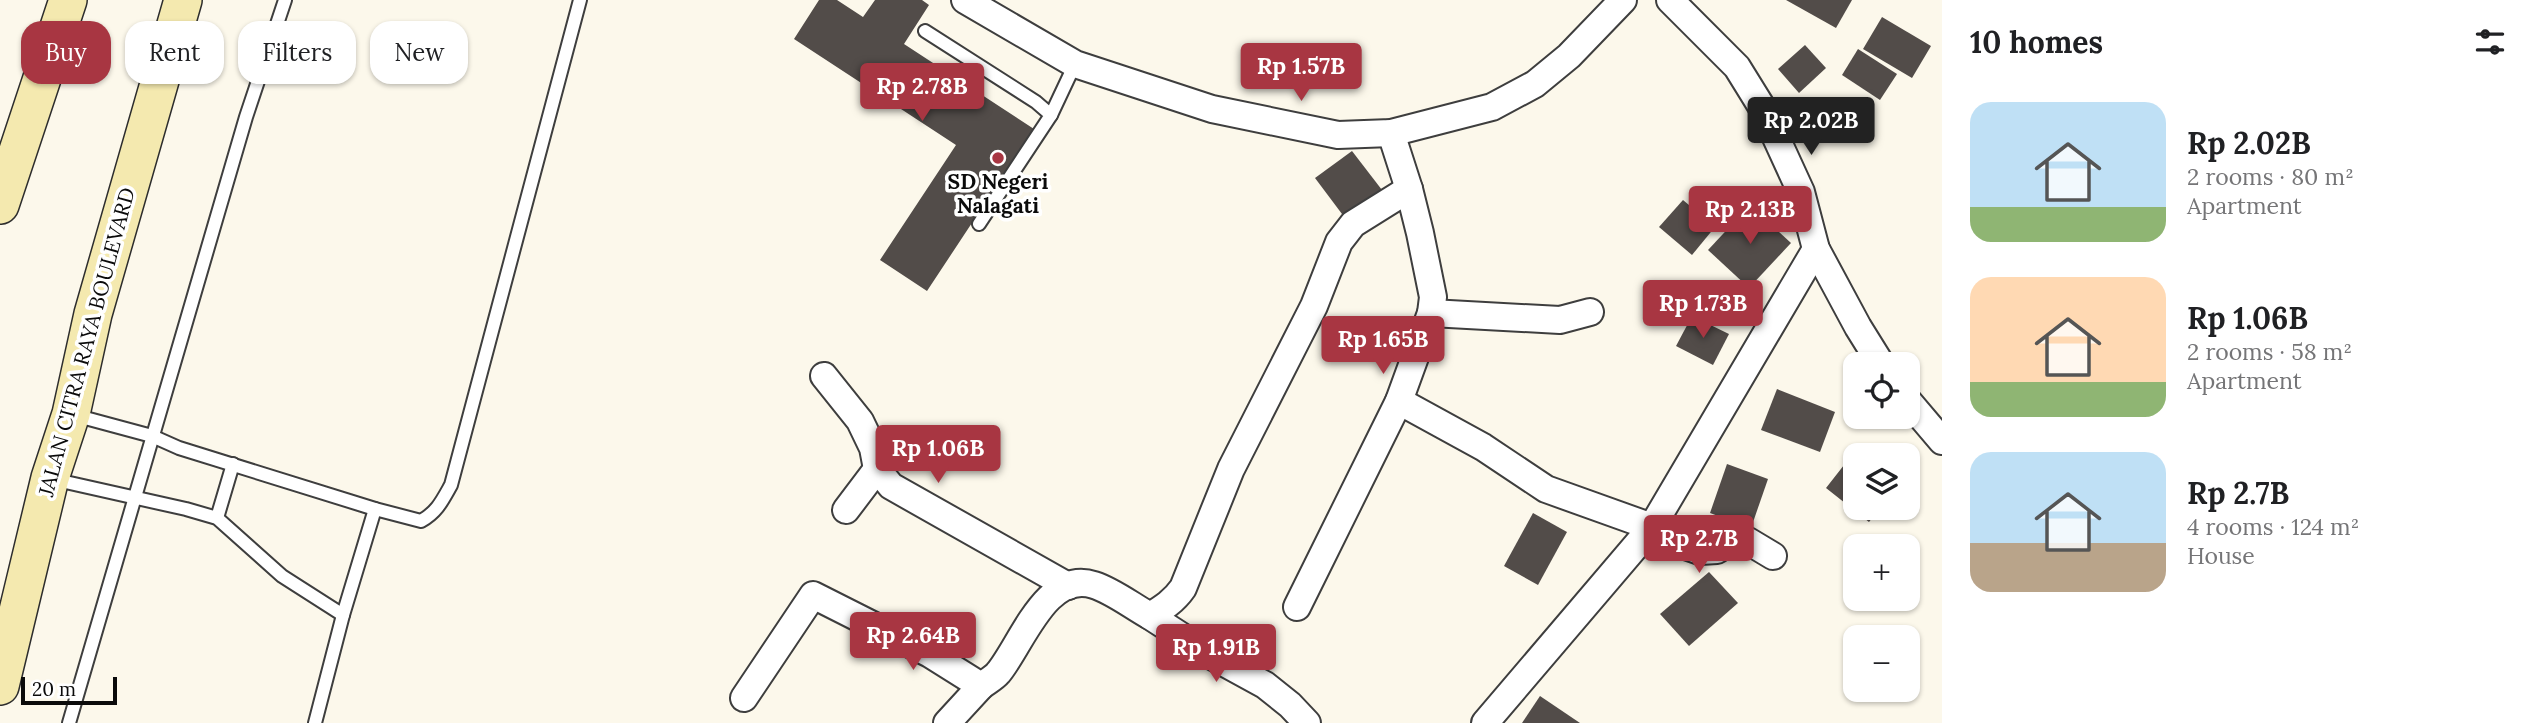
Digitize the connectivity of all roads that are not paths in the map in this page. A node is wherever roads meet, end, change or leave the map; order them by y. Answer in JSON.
{"nodes":[{"id":1,"x":68,"y":0,"type":"edge"},
{"id":2,"x":183,"y":0,"type":"edge"},
{"id":3,"x":285,"y":0,"type":"edge"},
{"id":4,"x":580,"y":0,"type":"edge"},
{"id":5,"x":965,"y":0,"type":"edge"},
{"id":6,"x":1623,"y":0,"type":"edge"},
{"id":7,"x":1670,"y":0,"type":"edge"},
{"id":8,"x":925,"y":31,"type":"dead end"},
{"id":9,"x":1075,"y":64,"type":"junction"},
{"id":10,"x":1051,"y":115,"type":"junction"},
{"id":11,"x":1391,"y":133,"type":"junction"},
{"id":12,"x":1409,"y":189,"type":"junction"},
{"id":13,"x":0,"y":205,"type":"edge"},
{"id":14,"x":979,"y":224,"type":"dead end"},
{"id":15,"x":1816,"y":249,"type":"junction"},
{"id":16,"x":1590,"y":312,"type":"dead end"},
{"id":17,"x":1431,"y":313,"type":"junction"},
{"id":18,"x":1874,"y":352,"type":"edge"},
{"id":19,"x":824,"y":376,"type":"dead end"},
{"id":20,"x":1398,"y":401,"type":"junction"},
{"id":21,"x":71,"y":414,"type":"junction"},
{"id":22,"x":1920,"y":415,"type":"edge"},
{"id":23,"x":152,"y":436,"type":"junction"},
{"id":24,"x":1942,"y":441,"type":"edge"},
{"id":25,"x":233,"y":464,"type":"junction"},
{"id":26,"x":877,"y":469,"type":"junction"},
{"id":27,"x":50,"y":478,"type":"junction"},
{"id":28,"x":135,"y":497,"type":"junction"},
{"id":29,"x":375,"y":509,"type":"junction"},
{"id":30,"x":846,"y":510,"type":"dead end"},
{"id":31,"x":217,"y":518,"type":"junction"},
{"id":32,"x":1653,"y":527,"type":"junction"},
{"id":33,"x":1773,"y":556,"type":"dead end"},
{"id":34,"x":1068,"y":586,"type":"junction"},
{"id":35,"x":1297,"y":607,"type":"dead end"},
{"id":36,"x":343,"y":615,"type":"junction"},
{"id":37,"x":1150,"y":616,"type":"junction"},
{"id":38,"x":0,"y":686,"type":"edge"},
{"id":39,"x":981,"y":686,"type":"junction"},
{"id":40,"x":744,"y":698,"type":"dead end"},
{"id":41,"x":69,"y":723,"type":"edge"},
{"id":42,"x":314,"y":723,"type":"edge"},
{"id":43,"x":947,"y":723,"type":"edge"},
{"id":44,"x":1307,"y":723,"type":"edge"},
{"id":45,"x":1485,"y":723,"type":"edge"}],
"edges":[{"from":1,"to":13,"type":"main road"},
{"from":2,"to":21,"type":"main road","name":"JALAN CITRA RAYA BOULEVARD"},
{"from":3,"to":23,"type":"lane"},
{"from":4,"to":29,"type":"lane"},
{"from":5,"to":9,"type":"street"},
{"from":6,"to":11,"type":"street"},
{"from":7,"to":15,"type":"street"},
{"from":8,"to":10,"type":"lane"},
{"from":9,"to":10,"type":"lane"},
{"from":9,"to":11,"type":"street"},
{"from":10,"to":14,"type":"lane"},
{"from":11,"to":12,"type":"street"},
{"from":12,"to":17,"type":"street"},
{"from":12,"to":37,"type":"street"},
{"from":15,"to":18,"type":"street"},
{"from":15,"to":32,"type":"street"},
{"from":16,"to":17,"type":"street"},
{"from":17,"to":20,"type":"street"},
{"from":19,"to":26,"type":"street"},
{"from":20,"to":32,"type":"street"},
{"from":20,"to":35,"type":"street"},
{"from":21,"to":23,"type":"lane"},
{"from":21,"to":27,"type":"main road","name":"JALAN CITRA RAYA BOULEVARD"},
{"from":22,"to":24,"type":"street"},
{"from":23,"to":25,"type":"lane"},
{"from":23,"to":28,"type":"lane"},
{"from":25,"to":29,"type":"lane"},
{"from":25,"to":31,"type":"lane"},
{"from":26,"to":30,"type":"street"},
{"from":26,"to":34,"type":"street"},
{"from":27,"to":28,"type":"lane"},
{"from":27,"to":38,"type":"main road","name":"JALAN CITRA RAYA BOULEVARD"},
{"from":28,"to":31,"type":"lane"},
{"from":28,"to":41,"type":"lane"},
{"from":29,"to":36,"type":"lane"},
{"from":31,"to":36,"type":"lane"},
{"from":32,"to":33,"type":"street"},
{"from":32,"to":45,"type":"street"},
{"from":34,"to":37,"type":"street"},
{"from":34,"to":39,"type":"street"},
{"from":36,"to":42,"type":"lane"},
{"from":37,"to":44,"type":"street"},
{"from":39,"to":40,"type":"street"},
{"from":39,"to":43,"type":"street"}]}
